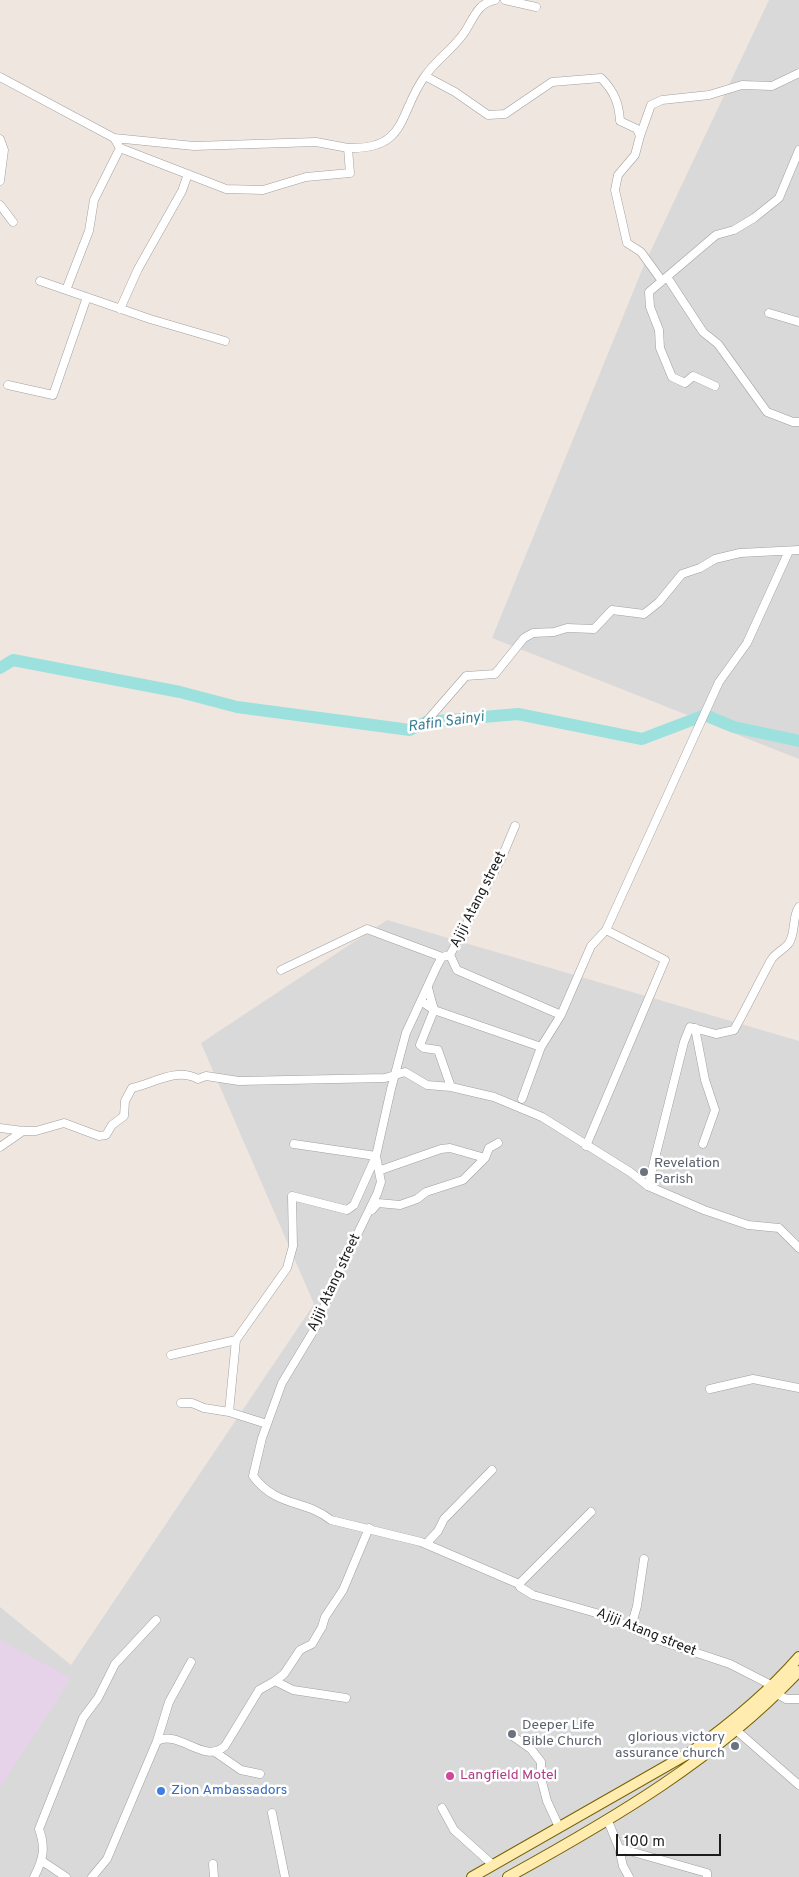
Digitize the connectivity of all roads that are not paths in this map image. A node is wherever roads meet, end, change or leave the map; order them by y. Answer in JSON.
{"nodes":[{"id":1,"x":495,"y":0,"type":"edge"},
{"id":2,"x":505,"y":0,"type":"edge"},
{"id":3,"x":536,"y":7,"type":"dead end"},
{"id":4,"x":799,"y":73,"type":"edge"},
{"id":5,"x":425,"y":76,"type":"junction"},
{"id":6,"x":0,"y":77,"type":"edge"},
{"id":7,"x":640,"y":136,"type":"junction"},
{"id":8,"x":114,"y":138,"type":"junction"},
{"id":9,"x":0,"y":139,"type":"edge"},
{"id":10,"x":120,"y":148,"type":"junction"},
{"id":11,"x":348,"y":148,"type":"junction"},
{"id":12,"x":799,"y":150,"type":"edge"},
{"id":13,"x":796,"y":163,"type":"edge"},
{"id":14,"x":188,"y":174,"type":"junction"},
{"id":15,"x":0,"y":180,"type":"edge"},
{"id":16,"x":0,"y":205,"type":"edge"},
{"id":17,"x":13,"y":222,"type":"dead end"},
{"id":18,"x":664,"y":279,"type":"junction"},
{"id":19,"x":40,"y":281,"type":"dead end"},
{"id":20,"x":66,"y":290,"type":"junction"},
{"id":21,"x":87,"y":297,"type":"junction"},
{"id":22,"x":120,"y":308,"type":"junction"},
{"id":23,"x":769,"y":313,"type":"dead end"},
{"id":24,"x":799,"y":322,"type":"edge"},
{"id":25,"x":225,"y":341,"type":"dead end"},
{"id":26,"x":8,"y":385,"type":"dead end"},
{"id":27,"x":715,"y":386,"type":"dead end"},
{"id":28,"x":799,"y":422,"type":"edge"},
{"id":29,"x":799,"y":550,"type":"edge"},
{"id":30,"x":789,"y":551,"type":"junction"},
{"id":31,"x":426,"y":722,"type":"dead end"},
{"id":32,"x":514,"y":826,"type":"dead end"},
{"id":33,"x":799,"y":908,"type":"edge"},
{"id":34,"x":606,"y":930,"type":"junction"},
{"id":35,"x":450,"y":955,"type":"junction"},
{"id":36,"x":442,"y":957,"type":"junction"},
{"id":37,"x":281,"y":970,"type":"dead end"},
{"id":38,"x":428,"y":988,"type":"junction"},
{"id":39,"x":421,"y":1001,"type":"junction"},
{"id":40,"x":434,"y":1010,"type":"junction"},
{"id":41,"x":560,"y":1015,"type":"junction"},
{"id":42,"x":695,"y":1028,"type":"junction"},
{"id":43,"x":541,"y":1047,"type":"junction"},
{"id":44,"x":396,"y":1076,"type":"junction"},
{"id":45,"x":451,"y":1087,"type":"junction"},
{"id":46,"x":522,"y":1099,"type":"dead end"},
{"id":47,"x":0,"y":1128,"type":"edge"},
{"id":48,"x":23,"y":1132,"type":"junction"},
{"id":49,"x":498,"y":1143,"type":"dead end"},
{"id":50,"x":294,"y":1144,"type":"dead end"},
{"id":51,"x":703,"y":1144,"type":"dead end"},
{"id":52,"x":586,"y":1146,"type":"junction"},
{"id":53,"x":0,"y":1147,"type":"edge"},
{"id":54,"x":376,"y":1156,"type":"junction"},
{"id":55,"x":485,"y":1158,"type":"junction"},
{"id":56,"x":381,"y":1170,"type":"junction"},
{"id":57,"x":648,"y":1186,"type":"junction"},
{"id":58,"x":366,"y":1217,"type":"junction"},
{"id":59,"x":799,"y":1248,"type":"edge"},
{"id":60,"x":236,"y":1340,"type":"junction"},
{"id":61,"x":171,"y":1355,"type":"dead end"},
{"id":62,"x":799,"y":1388,"type":"edge"},
{"id":63,"x":710,"y":1389,"type":"dead end"},
{"id":64,"x":181,"y":1402,"type":"dead end"},
{"id":65,"x":228,"y":1412,"type":"junction"},
{"id":66,"x":267,"y":1424,"type":"junction"},
{"id":67,"x":492,"y":1470,"type":"dead end"},
{"id":68,"x":591,"y":1512,"type":"dead end"},
{"id":69,"x":369,"y":1528,"type":"junction"},
{"id":70,"x":426,"y":1544,"type":"junction"},
{"id":71,"x":644,"y":1559,"type":"dead end"},
{"id":72,"x":519,"y":1584,"type":"junction"},
{"id":73,"x":156,"y":1620,"type":"dead end"},
{"id":74,"x":631,"y":1627,"type":"junction"},
{"id":75,"x":799,"y":1658,"type":"edge"},
{"id":76,"x":191,"y":1662,"type":"dead end"},
{"id":77,"x":799,"y":1670,"type":"edge"},
{"id":78,"x":275,"y":1682,"type":"junction"},
{"id":79,"x":775,"y":1690,"type":"junction"},
{"id":80,"x":346,"y":1698,"type":"dead end"},
{"id":81,"x":799,"y":1699,"type":"edge"},
{"id":82,"x":736,"y":1730,"type":"junction"},
{"id":83,"x":514,"y":1736,"type":"dead end"},
{"id":84,"x":158,"y":1741,"type":"junction"},
{"id":85,"x":215,"y":1752,"type":"junction"},
{"id":86,"x":260,"y":1774,"type":"dead end"},
{"id":87,"x":799,"y":1784,"type":"edge"},
{"id":88,"x":442,"y":1808,"type":"dead end"},
{"id":89,"x":272,"y":1813,"type":"dead end"},
{"id":90,"x":608,"y":1821,"type":"junction"},
{"id":91,"x":559,"y":1827,"type":"junction"},
{"id":92,"x":619,"y":1848,"type":"junction"},
{"id":93,"x":42,"y":1861,"type":"junction"},
{"id":94,"x":213,"y":1864,"type":"dead end"},
{"id":95,"x":493,"y":1865,"type":"junction"},
{"id":96,"x":34,"y":1877,"type":"edge"},
{"id":97,"x":66,"y":1877,"type":"edge"},
{"id":98,"x":92,"y":1877,"type":"edge"},
{"id":99,"x":214,"y":1877,"type":"edge"},
{"id":100,"x":285,"y":1877,"type":"edge"},
{"id":101,"x":472,"y":1877,"type":"edge"},
{"id":102,"x":508,"y":1877,"type":"edge"},
{"id":103,"x":630,"y":1877,"type":"edge"},
{"id":104,"x":707,"y":1877,"type":"edge"}],
"edges":[{"from":1,"to":5,"type":"street"},
{"from":2,"to":3,"type":"street"},
{"from":4,"to":7,"type":"street"},
{"from":5,"to":7,"type":"street"},
{"from":5,"to":11,"type":"street"},
{"from":6,"to":8,"type":"street"},
{"from":7,"to":18,"type":"street"},
{"from":8,"to":10,"type":"street"},
{"from":8,"to":11,"type":"street"},
{"from":9,"to":15,"type":"street"},
{"from":10,"to":14,"type":"street"},
{"from":10,"to":20,"type":"street"},
{"from":11,"to":14,"type":"street"},
{"from":12,"to":13,"type":"street"},
{"from":13,"to":18,"type":"street"},
{"from":14,"to":22,"type":"street"},
{"from":16,"to":17,"type":"street"},
{"from":18,"to":27,"type":"street"},
{"from":18,"to":28,"type":"street"},
{"from":19,"to":20,"type":"street"},
{"from":20,"to":21,"type":"street"},
{"from":21,"to":22,"type":"street"},
{"from":21,"to":26,"type":"street"},
{"from":22,"to":25,"type":"street"},
{"from":23,"to":24,"type":"street"},
{"from":29,"to":30,"type":"street"},
{"from":30,"to":31,"type":"street"},
{"from":30,"to":34,"type":"street"},
{"from":32,"to":35,"type":"street","name":"Ajiji Atang street"},
{"from":33,"to":42,"type":"street"},
{"from":34,"to":41,"type":"street"},
{"from":34,"to":52,"type":"street"},
{"from":35,"to":36,"type":"street","name":"Ajiji Atang street"},
{"from":35,"to":41,"type":"street"},
{"from":36,"to":37,"type":"street"},
{"from":36,"to":38,"type":"street","name":"Ajiji Atang street"},
{"from":38,"to":39,"type":"street","name":"Ajiji Atang street"},
{"from":38,"to":40,"type":"street"},
{"from":39,"to":40,"type":"street"},
{"from":39,"to":44,"type":"street","name":"Ajiji Atang street"},
{"from":40,"to":43,"type":"street"},
{"from":40,"to":45,"type":"street"},
{"from":41,"to":43,"type":"street"},
{"from":42,"to":51,"type":"street"},
{"from":42,"to":57,"type":"street"},
{"from":43,"to":46,"type":"street"},
{"from":44,"to":45,"type":"street"},
{"from":44,"to":48,"type":"street"},
{"from":44,"to":54,"type":"street","name":"Ajiji Atang street"},
{"from":45,"to":52,"type":"street"},
{"from":47,"to":48,"type":"street"},
{"from":48,"to":53,"type":"street"},
{"from":49,"to":55,"type":"street"},
{"from":50,"to":54,"type":"street"},
{"from":52,"to":57,"type":"street"},
{"from":54,"to":56,"type":"street","name":"Ajiji Atang street"},
{"from":54,"to":60,"type":"street"},
{"from":55,"to":56,"type":"street"},
{"from":55,"to":58,"type":"street"},
{"from":56,"to":58,"type":"street","name":"Ajiji Atang street"},
{"from":57,"to":59,"type":"street"},
{"from":58,"to":66,"type":"street","name":"Ajiji Atang street"},
{"from":60,"to":61,"type":"street"},
{"from":60,"to":65,"type":"street"},
{"from":62,"to":63,"type":"street"},
{"from":64,"to":65,"type":"street"},
{"from":65,"to":66,"type":"street"},
{"from":66,"to":69,"type":"street","name":"Ajiji Atang street"},
{"from":67,"to":70,"type":"street"},
{"from":68,"to":72,"type":"street"},
{"from":69,"to":70,"type":"street","name":"Ajiji Atang street"},
{"from":69,"to":78,"type":"street"},
{"from":70,"to":72,"type":"street","name":"Ajiji Atang street"},
{"from":71,"to":74,"type":"street"},
{"from":72,"to":74,"type":"street","name":"Ajiji Atang street"},
{"from":73,"to":93,"type":"street"},
{"from":74,"to":79,"type":"street","name":"Ajiji Atang street"},
{"from":75,"to":79,"type":"main road"},
{"from":76,"to":84,"type":"street"},
{"from":77,"to":79,"type":"main road"},
{"from":78,"to":80,"type":"street"},
{"from":78,"to":85,"type":"street"},
{"from":79,"to":81,"type":"street","name":"Ajiji Atang street"},
{"from":79,"to":82,"type":"main road"},
{"from":79,"to":91,"type":"main road"},
{"from":82,"to":87,"type":"street"},
{"from":82,"to":90,"type":"main road"},
{"from":83,"to":91,"type":"street"},
{"from":84,"to":85,"type":"street"},
{"from":84,"to":98,"type":"street"},
{"from":85,"to":86,"type":"street"},
{"from":88,"to":95,"type":"street"},
{"from":89,"to":100,"type":"street"},
{"from":90,"to":92,"type":"street"},
{"from":90,"to":102,"type":"main road"},
{"from":91,"to":95,"type":"main road"},
{"from":92,"to":103,"type":"street"},
{"from":92,"to":104,"type":"street"},
{"from":93,"to":96,"type":"street"},
{"from":93,"to":97,"type":"street"},
{"from":94,"to":99,"type":"street"},
{"from":95,"to":101,"type":"main road"}]}
